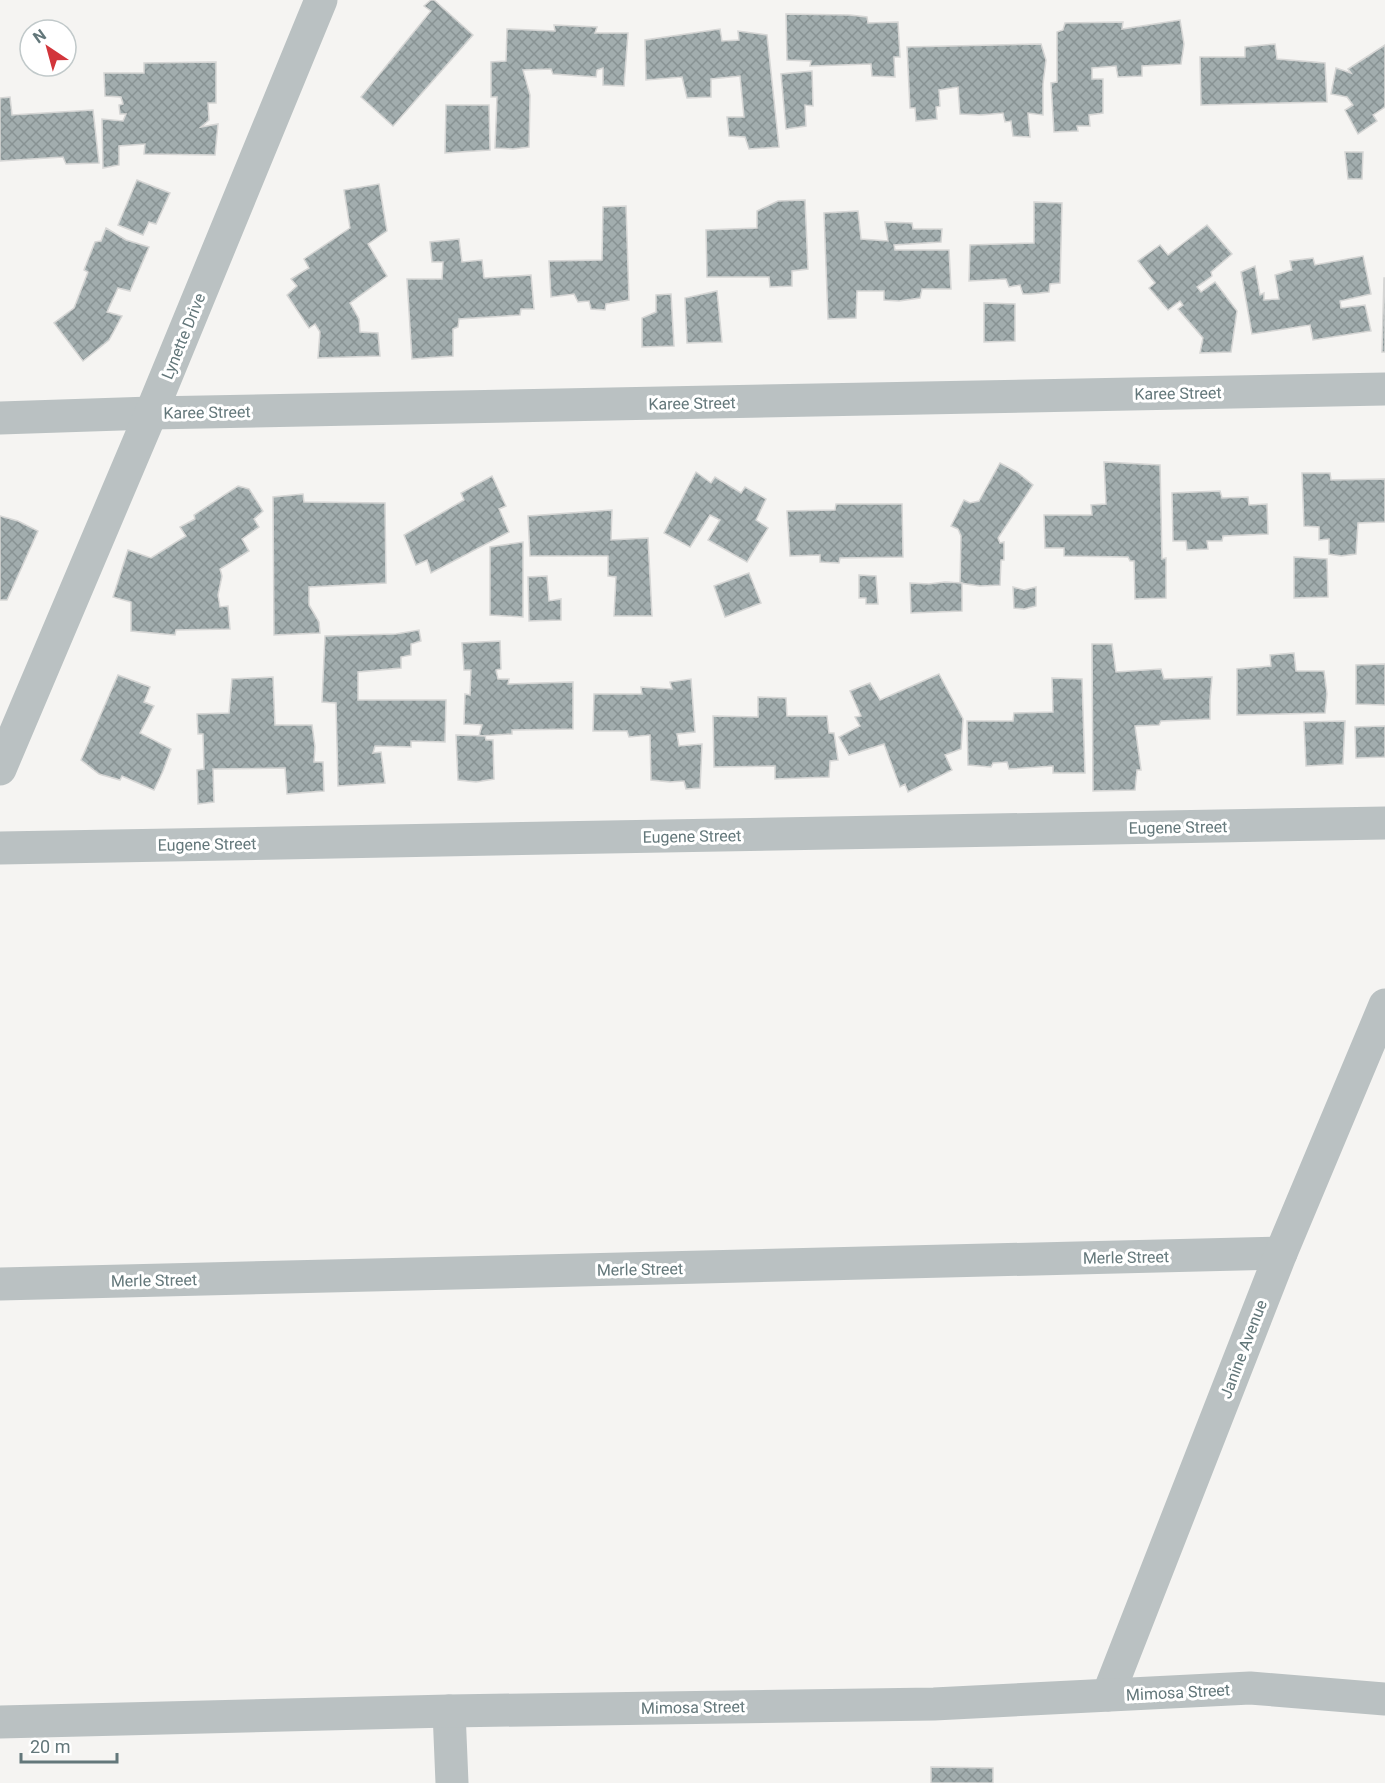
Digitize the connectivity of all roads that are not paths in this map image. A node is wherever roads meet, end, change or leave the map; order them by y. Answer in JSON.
{"nodes":[{"id":1,"x":321,"y":0,"type":"edge"},
{"id":2,"x":1385,"y":389,"type":"edge"},
{"id":3,"x":151,"y":414,"type":"junction"},
{"id":4,"x":0,"y":418,"type":"edge"},
{"id":5,"x":0,"y":769,"type":"edge"},
{"id":6,"x":1385,"y":823,"type":"edge"},
{"id":7,"x":0,"y":848,"type":"edge"},
{"id":8,"x":1385,"y":1005,"type":"edge"},
{"id":9,"x":1281,"y":1253,"type":"junction"},
{"id":10,"x":0,"y":1284,"type":"edge"},
{"id":11,"x":1108,"y":1695,"type":"junction"},
{"id":12,"x":1385,"y":1699,"type":"edge"},
{"id":13,"x":449,"y":1711,"type":"junction"},
{"id":14,"x":0,"y":1722,"type":"edge"},
{"id":15,"x":452,"y":1783,"type":"edge"}],
"edges":[{"from":1,"to":3,"type":"street","name":"Lynette Drive"},
{"from":2,"to":3,"type":"street","name":"Karee Street"},
{"from":3,"to":4,"type":"street","name":"Karee Street"},
{"from":3,"to":5,"type":"street","name":"Lynette Drive"},
{"from":6,"to":7,"type":"street","name":"Eugene Street"},
{"from":8,"to":9,"type":"street","name":"Janine Avenue"},
{"from":9,"to":10,"type":"street","name":"Merle Street"},
{"from":9,"to":11,"type":"street","name":"Janine Avenue"},
{"from":11,"to":12,"type":"street","name":"Mimosa Street"},
{"from":11,"to":13,"type":"street","name":"Mimosa Street"},
{"from":13,"to":14,"type":"street","name":"Mimosa Street"},
{"from":13,"to":15,"type":"street"}]}
